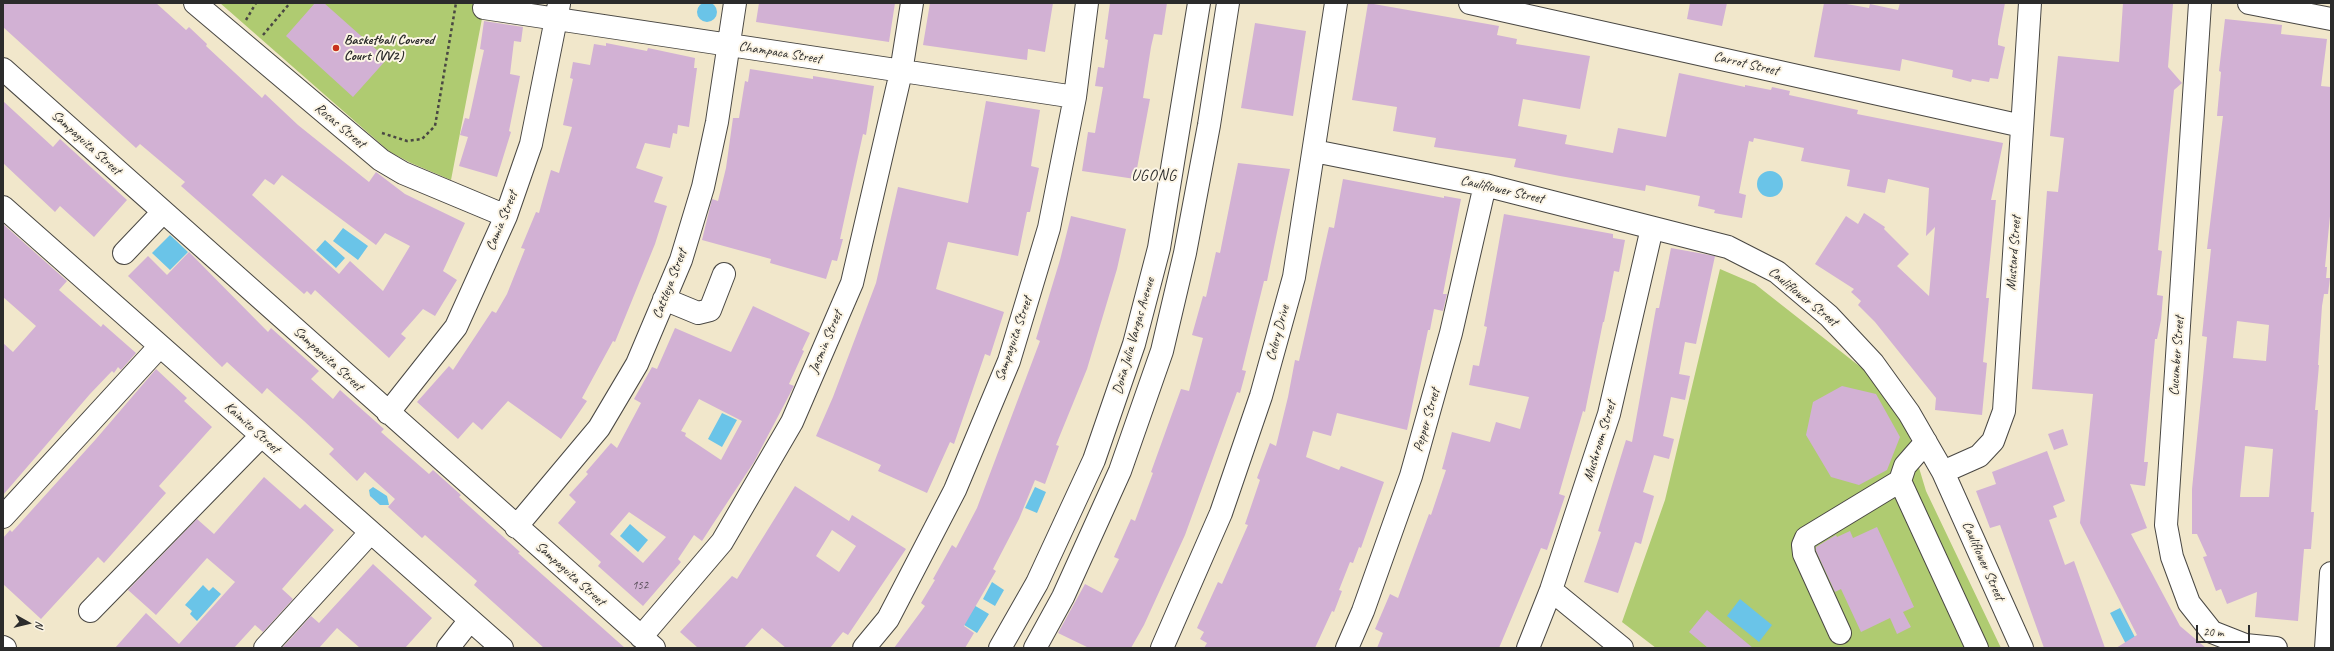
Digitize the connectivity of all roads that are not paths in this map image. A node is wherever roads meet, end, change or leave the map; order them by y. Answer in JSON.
{"nodes":[{"id":1,"x":195,"y":3,"type":"edge"},
{"id":2,"x":734,"y":3,"type":"edge"},
{"id":3,"x":912,"y":3,"type":"edge"},
{"id":4,"x":1088,"y":3,"type":"edge"},
{"id":5,"x":1199,"y":3,"type":"edge"},
{"id":6,"x":1228,"y":3,"type":"edge"},
{"id":7,"x":1336,"y":3,"type":"edge"},
{"id":8,"x":1470,"y":3,"type":"edge"},
{"id":9,"x":2030,"y":3,"type":"edge"},
{"id":10,"x":2200,"y":3,"type":"edge"},
{"id":11,"x":2249,"y":3,"type":"edge"},
{"id":12,"x":484,"y":8,"type":"dead end"},
{"id":13,"x":558,"y":11,"type":"edge"},
{"id":14,"x":2331,"y":19,"type":"edge"},
{"id":15,"x":728,"y":44,"type":"junction"},
{"id":16,"x":3,"y":69,"type":"edge"},
{"id":17,"x":901,"y":72,"type":"junction"},
{"id":18,"x":1075,"y":97,"type":"junction"},
{"id":19,"x":2022,"y":126,"type":"junction"},
{"id":20,"x":1314,"y":151,"type":"junction"},
{"id":21,"x":1485,"y":185,"type":"junction"},
{"id":22,"x":3,"y":207,"type":"edge"},
{"id":23,"x":163,"y":212,"type":"junction"},
{"id":24,"x":506,"y":216,"type":"junction"},
{"id":25,"x":1652,"y":228,"type":"junction"},
{"id":26,"x":124,"y":253,"type":"dead end"},
{"id":27,"x":724,"y":274,"type":"dead end"},
{"id":28,"x":664,"y":299,"type":"junction"},
{"id":29,"x":160,"y":346,"type":"junction"},
{"id":30,"x":388,"y":413,"type":"junction"},
{"id":31,"x":261,"y":436,"type":"junction"},
{"id":32,"x":1926,"y":442,"type":"junction"},
{"id":33,"x":1943,"y":472,"type":"junction"},
{"id":34,"x":1900,"y":481,"type":"junction"},
{"id":35,"x":3,"y":517,"type":"edge"},
{"id":36,"x":516,"y":527,"type":"junction"},
{"id":37,"x":370,"y":533,"type":"junction"},
{"id":38,"x":2331,"y":573,"type":"edge"},
{"id":39,"x":1551,"y":590,"type":"junction"},
{"id":40,"x":90,"y":611,"type":"dead end"},
{"id":41,"x":470,"y":620,"type":"junction"},
{"id":42,"x":1840,"y":634,"type":"dead end"},
{"id":43,"x":648,"y":643,"type":"edge"},
{"id":44,"x":265,"y":648,"type":"edge"},
{"id":45,"x":448,"y":648,"type":"edge"},
{"id":46,"x":502,"y":648,"type":"edge"},
{"id":47,"x":864,"y":648,"type":"edge"},
{"id":48,"x":1000,"y":648,"type":"edge"},
{"id":49,"x":1034,"y":648,"type":"edge"},
{"id":50,"x":1162,"y":648,"type":"edge"},
{"id":51,"x":1347,"y":648,"type":"edge"},
{"id":52,"x":1528,"y":648,"type":"edge"},
{"id":53,"x":1622,"y":648,"type":"edge"},
{"id":54,"x":1977,"y":648,"type":"edge"},
{"id":55,"x":2022,"y":648,"type":"edge"},
{"id":56,"x":2276,"y":648,"type":"edge"},
{"id":57,"x":2326,"y":648,"type":"edge"}],
"edges":[{"from":1,"to":24,"type":"street","name":"Rosas Street"},
{"from":2,"to":15,"type":"street","name":"Cattleya Street"},
{"from":3,"to":17,"type":"street","name":"Jasmin Street"},
{"from":4,"to":18,"type":"street","name":"Sampaguita Street"},
{"from":5,"to":48,"type":"street","name":"Doña Julia Vargas Avenue"},
{"from":6,"to":49,"type":"street","name":"Doña Julia Vargas Avenue"},
{"from":7,"to":20,"type":"street","name":"Celery Drive"},
{"from":8,"to":19,"type":"street","name":"Carrot Street"},
{"from":9,"to":19,"type":"street","name":"Mustard Street"},
{"from":10,"to":56,"type":"street","name":"Cucumber Street"},
{"from":11,"to":14,"type":"street"},
{"from":12,"to":13,"type":"street","name":"Champaca Street"},
{"from":13,"to":15,"type":"street","name":"Champaca Street"},
{"from":13,"to":24,"type":"street","name":"Camia Street"},
{"from":15,"to":17,"type":"street","name":"Champaca Street"},
{"from":15,"to":28,"type":"street","name":"Cattleya Street"},
{"from":16,"to":23,"type":"street","name":"Sampaguita Street"},
{"from":17,"to":18,"type":"street","name":"Champaca Street"},
{"from":17,"to":43,"type":"street","name":"Jasmin Street"},
{"from":18,"to":47,"type":"street","name":"Sampaguita Street"},
{"from":19,"to":33,"type":"street","name":"Mustard Street"},
{"from":20,"to":21,"type":"street","name":"Cauliflower Street"},
{"from":20,"to":50,"type":"street","name":"Celery Drive"},
{"from":21,"to":25,"type":"street","name":"Cauliflower Street"},
{"from":21,"to":51,"type":"street","name":"Pepper Street"},
{"from":22,"to":29,"type":"street","name":"Kaimito Street"},
{"from":23,"to":26,"type":"street"},
{"from":23,"to":30,"type":"street","name":"Sampaguita Street"},
{"from":24,"to":30,"type":"street","name":"Camia Street"},
{"from":25,"to":32,"type":"street","name":"Cauliflower Street"},
{"from":25,"to":39,"type":"street","name":"Mushroom Street"},
{"from":27,"to":28,"type":"street"},
{"from":28,"to":36,"type":"street","name":"Cattleya Street"},
{"from":29,"to":31,"type":"street","name":"Kaimito Street"},
{"from":29,"to":35,"type":"street"},
{"from":30,"to":36,"type":"street","name":"Sampaguita Street"},
{"from":31,"to":37,"type":"street","name":"Kaimito Street"},
{"from":31,"to":40,"type":"street"},
{"from":32,"to":33,"type":"street","name":"Cauliflower Street"},
{"from":32,"to":34,"type":"street"},
{"from":33,"to":55,"type":"street","name":"Cauliflower Street"},
{"from":34,"to":42,"type":"street"},
{"from":34,"to":54,"type":"street"},
{"from":36,"to":43,"type":"street","name":"Sampaguita Street"},
{"from":37,"to":41,"type":"street","name":"Kaimito Street"},
{"from":37,"to":44,"type":"street"},
{"from":38,"to":57,"type":"street"},
{"from":39,"to":52,"type":"street","name":"Mushroom Street"},
{"from":39,"to":53,"type":"street"},
{"from":41,"to":45,"type":"street"},
{"from":41,"to":46,"type":"street","name":"Kaimito Street"}]}
